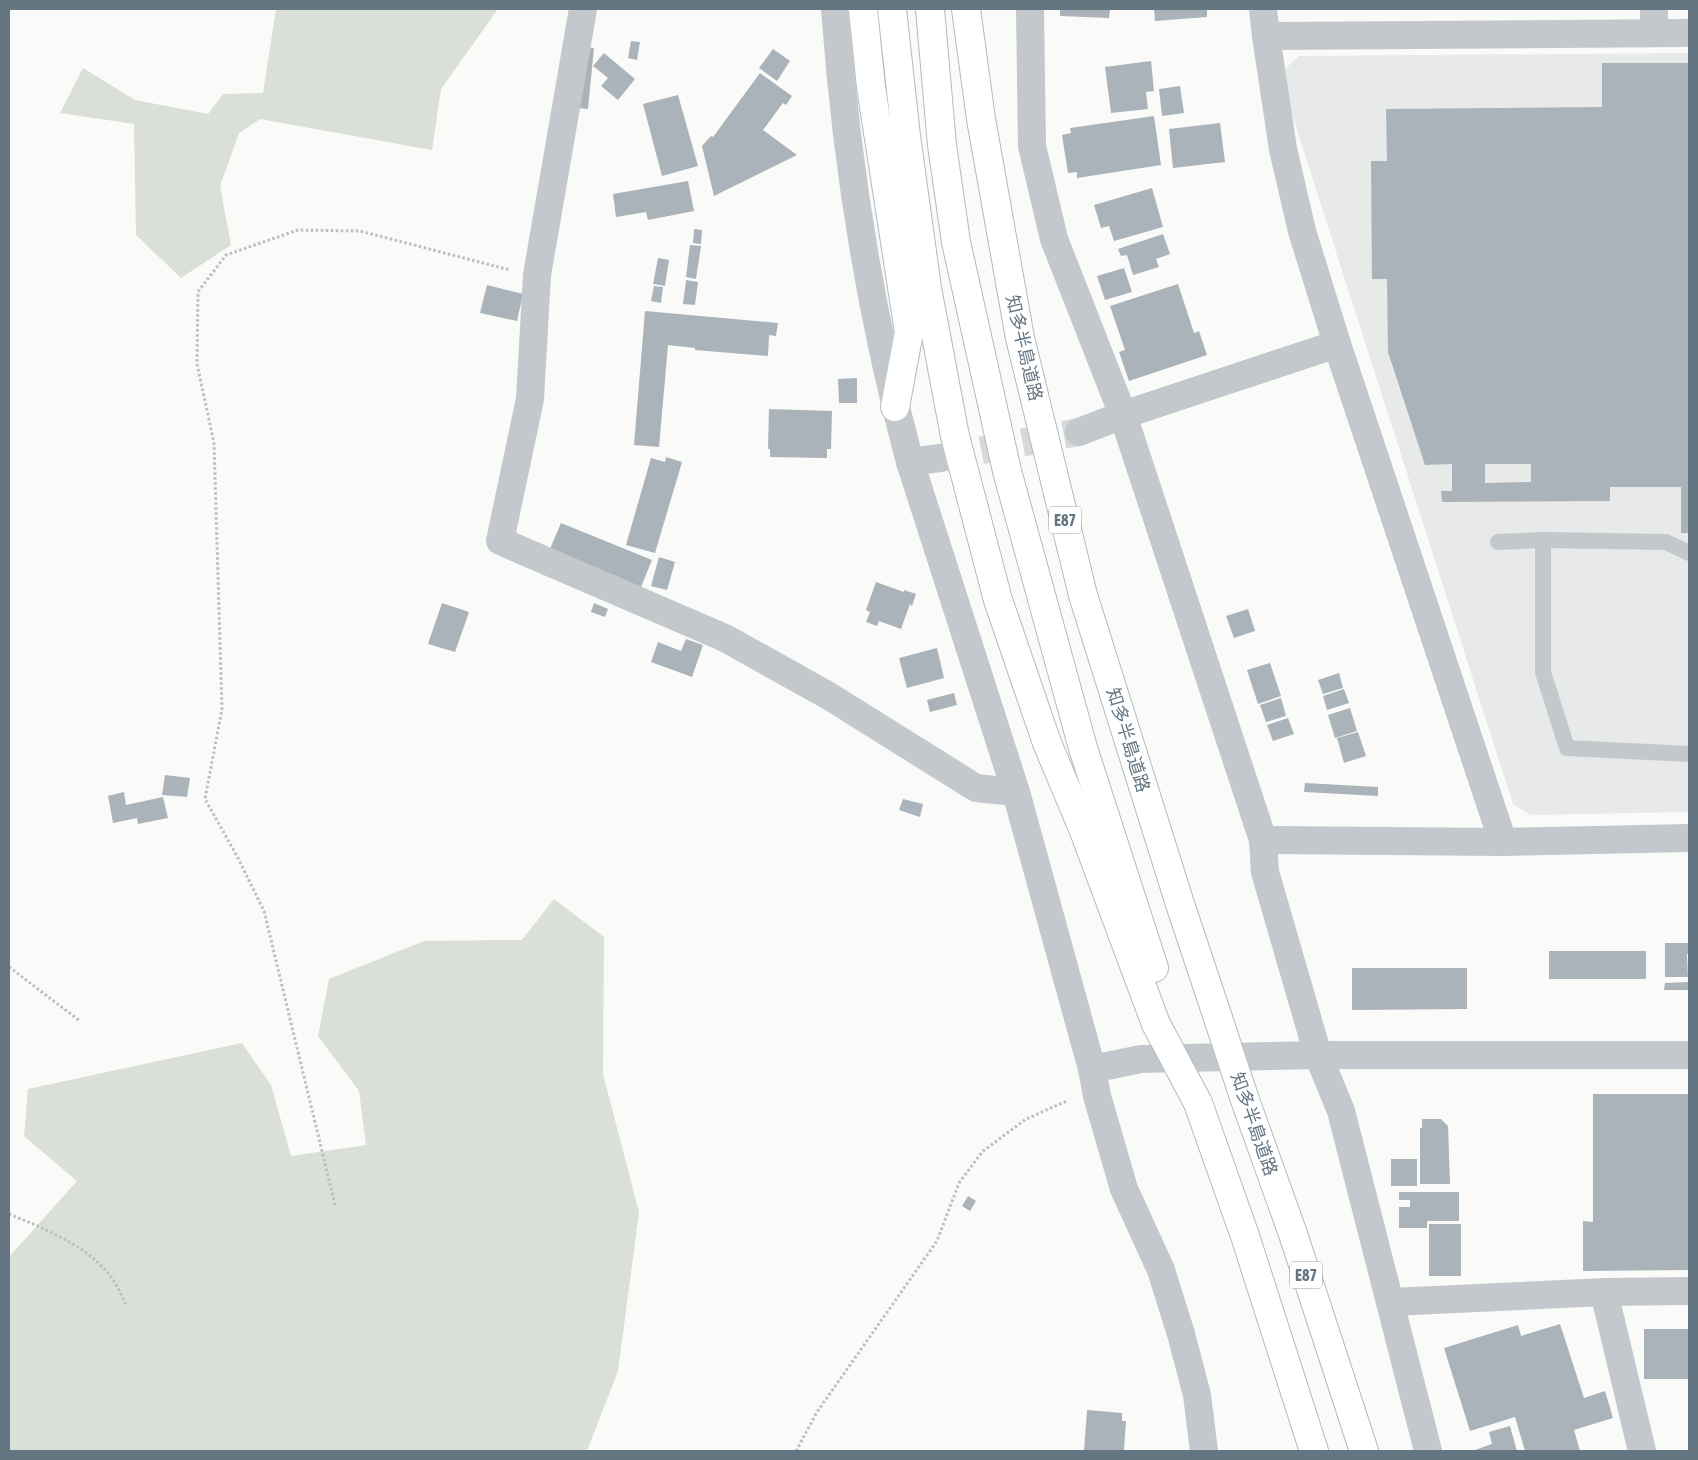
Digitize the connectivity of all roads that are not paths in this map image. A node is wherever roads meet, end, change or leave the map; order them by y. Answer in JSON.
{"nodes":[{"id":1,"x":583,"y":9,"type":"edge"},
{"id":2,"x":835,"y":9,"type":"edge"},
{"id":3,"x":863,"y":9,"type":"edge"},
{"id":4,"x":892,"y":9,"type":"edge"},
{"id":5,"x":930,"y":9,"type":"edge"},
{"id":6,"x":966,"y":9,"type":"edge"},
{"id":7,"x":1030,"y":9,"type":"edge"},
{"id":8,"x":1263,"y":9,"type":"edge"},
{"id":9,"x":1654,"y":21,"type":"edge"},
{"id":10,"x":1689,"y":33,"type":"edge"},
{"id":11,"x":1266,"y":36,"type":"junction"},
{"id":12,"x":1337,"y":344,"type":"junction"},
{"id":13,"x":895,"y":407,"type":"junction"},
{"id":14,"x":1123,"y":414,"type":"junction"},
{"id":15,"x":1079,"y":432,"type":"tunnel mouth"},
{"id":16,"x":940,"y":458,"type":"tunnel mouth"},
{"id":17,"x":910,"y":462,"type":"junction"},
{"id":18,"x":1543,"y":540,"type":"junction"},
{"id":19,"x":1498,"y":542,"type":"dead end"},
{"id":20,"x":1689,"y":553,"type":"edge"},
{"id":21,"x":1689,"y":754,"type":"edge"},
{"id":22,"x":1016,"y":792,"type":"junction"},
{"id":23,"x":1689,"y":838,"type":"edge"},
{"id":24,"x":1263,"y":840,"type":"junction"},
{"id":25,"x":1503,"y":842,"type":"junction"},
{"id":26,"x":1163,"y":1022,"type":"junction"},
{"id":27,"x":1318,"y":1055,"type":"junction"},
{"id":28,"x":1689,"y":1055,"type":"edge"},
{"id":29,"x":1092,"y":1069,"type":"junction"},
{"id":30,"x":1689,"y":1291,"type":"edge"},
{"id":31,"x":1604,"y":1292,"type":"junction"},
{"id":32,"x":1391,"y":1302,"type":"junction"},
{"id":33,"x":1204,"y":1451,"type":"edge"},
{"id":34,"x":1314,"y":1451,"type":"edge"},
{"id":35,"x":1364,"y":1451,"type":"edge"},
{"id":36,"x":1428,"y":1451,"type":"edge"},
{"id":37,"x":1642,"y":1451,"type":"edge"}],
"edges":[{"from":1,"to":22,"type":"street"},
{"from":2,"to":13,"type":"street"},
{"from":3,"to":13,"type":"highway"},
{"from":4,"to":26,"type":"highway"},
{"from":5,"to":26,"type":"highway","number":"E87"},
{"from":6,"to":35,"type":"highway","name":"知多半島道路","number":"E87","bridge":true},
{"from":7,"to":14,"type":"street"},
{"from":8,"to":11,"type":"street"},
{"from":9,"to":10,"type":"street"},
{"from":9,"to":11,"type":"street"},
{"from":11,"to":12,"type":"street"},
{"from":12,"to":14,"type":"street"},
{"from":12,"to":25,"type":"street"},
{"from":13,"to":17,"type":"street"},
{"from":14,"to":15,"type":"street"},
{"from":14,"to":24,"type":"street"},
{"from":16,"to":17,"type":"street"},
{"from":17,"to":22,"type":"street"},
{"from":18,"to":19,"type":"lane"},
{"from":18,"to":20,"type":"lane"},
{"from":18,"to":21,"type":"lane"},
{"from":22,"to":29,"type":"street"},
{"from":23,"to":25,"type":"street"},
{"from":24,"to":25,"type":"street"},
{"from":24,"to":27,"type":"street"},
{"from":26,"to":34,"type":"highway","bridge":true},
{"from":27,"to":28,"type":"street"},
{"from":27,"to":29,"type":"street"},
{"from":27,"to":32,"type":"street"},
{"from":29,"to":33,"type":"street"},
{"from":30,"to":31,"type":"street"},
{"from":31,"to":32,"type":"street"},
{"from":31,"to":37,"type":"street"},
{"from":32,"to":36,"type":"street"}]}
